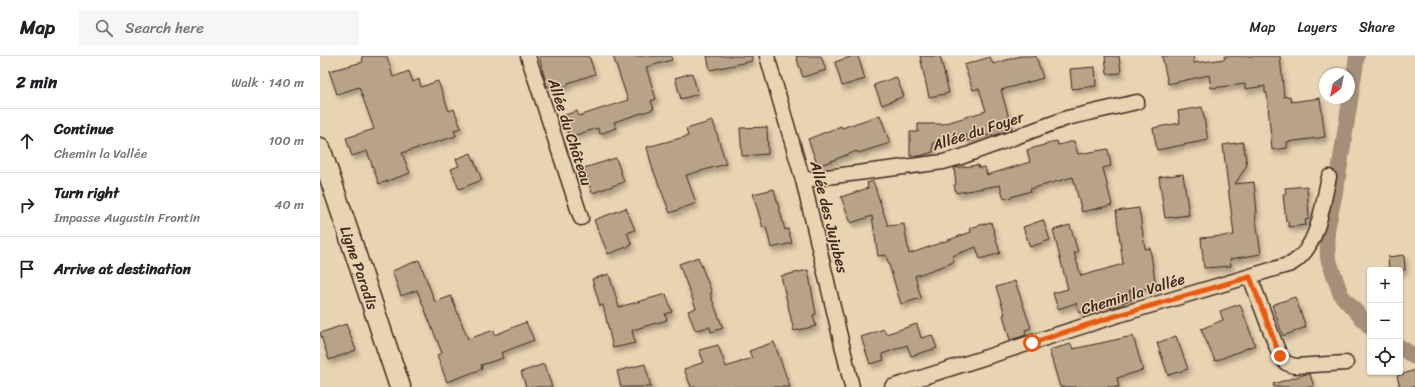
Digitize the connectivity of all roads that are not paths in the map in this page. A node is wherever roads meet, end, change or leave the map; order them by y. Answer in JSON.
{"nodes":[{"id":1,"x":528,"y":56,"type":"edge"},
{"id":2,"x":767,"y":56,"type":"edge"},
{"id":3,"x":1137,"y":102,"type":"dead end"},
{"id":4,"x":320,"y":148,"type":"edge"},
{"id":5,"x":1329,"y":176,"type":"dead end"},
{"id":6,"x":803,"y":180,"type":"junction"},
{"id":7,"x":581,"y":218,"type":"dead end"},
{"id":8,"x":1250,"y":277,"type":"junction"},
{"id":9,"x":1346,"y":363,"type":"dead end"},
{"id":10,"x":400,"y":387,"type":"edge"},
{"id":11,"x":852,"y":387,"type":"edge"},
{"id":12,"x":892,"y":387,"type":"edge"}],
"edges":[{"from":1,"to":7,"type":"street","name":"Allée du Château"},
{"from":2,"to":6,"type":"street","name":"Allée des Jujubes"},
{"from":3,"to":6,"type":"street","name":"Allée du Foyer"},
{"from":4,"to":10,"type":"main road","name":"Ligne Paradis"},
{"from":5,"to":8,"type":"street","name":"Chemin la Vallée"},
{"from":6,"to":11,"type":"street","name":"Allée des Jujubes"},
{"from":8,"to":9,"type":"street"},
{"from":8,"to":12,"type":"street","name":"Chemin la Vallée"}]}
